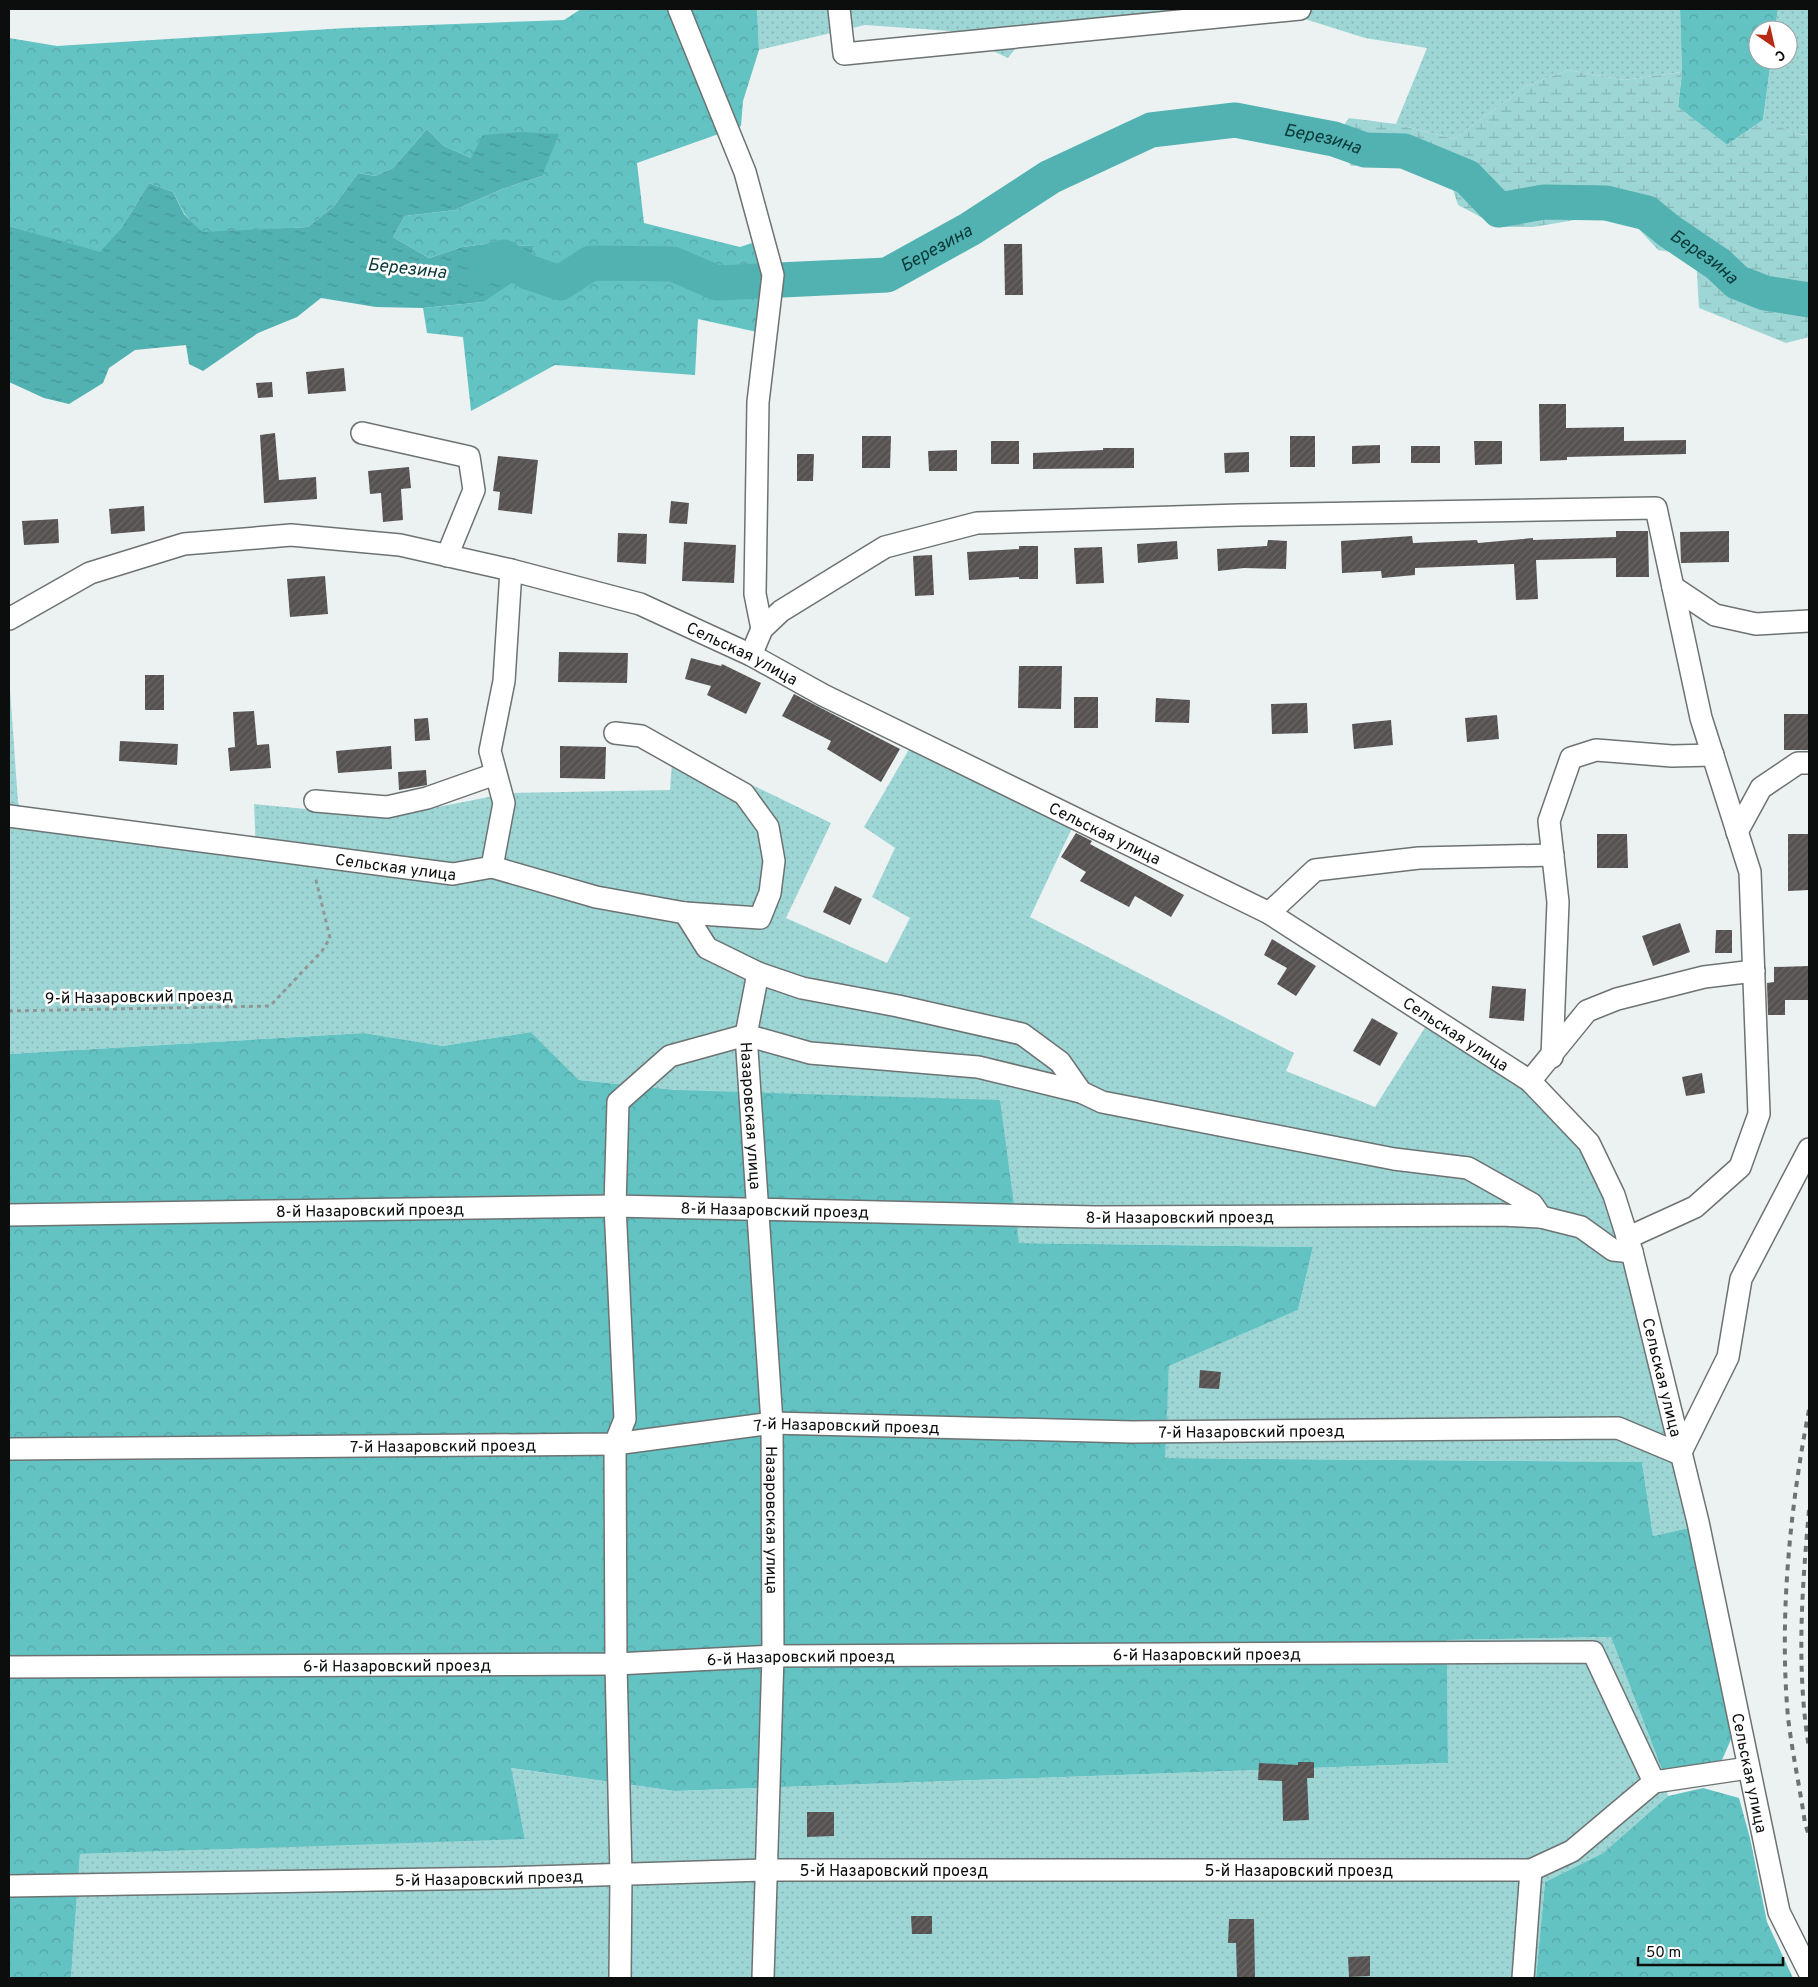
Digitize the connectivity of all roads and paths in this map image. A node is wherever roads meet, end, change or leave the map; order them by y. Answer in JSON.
{"nodes":[{"id":1,"x":679,"y":9,"type":"edge"},
{"id":2,"x":839,"y":9,"type":"edge"},
{"id":3,"x":1300,"y":9,"type":"edge"},
{"id":4,"x":362,"y":434,"type":"dead end"},
{"id":5,"x":447,"y":556,"type":"junction"},
{"id":6,"x":511,"y":570,"type":"junction"},
{"id":7,"x":1673,"y":587,"type":"junction"},
{"id":8,"x":9,"y":619,"type":"edge"},
{"id":9,"x":1809,"y":621,"type":"edge"},
{"id":10,"x":762,"y":629,"type":"junction"},
{"id":11,"x":751,"y":656,"type":"junction"},
{"id":12,"x":616,"y":733,"type":"dead end"},
{"id":13,"x":1713,"y":755,"type":"junction"},
{"id":14,"x":1809,"y":763,"type":"edge"},
{"id":15,"x":495,"y":774,"type":"junction"},
{"id":16,"x":315,"y":801,"type":"dead end"},
{"id":17,"x":10,"y":814,"type":"edge"},
{"id":18,"x":1737,"y":832,"type":"junction"},
{"id":19,"x":309,"y":853,"type":"junction"},
{"id":20,"x":1553,"y":855,"type":"junction"},
{"id":21,"x":492,"y":867,"type":"junction"},
{"id":22,"x":685,"y":913,"type":"junction"},
{"id":23,"x":1269,"y":913,"type":"junction"},
{"id":24,"x":1754,"y":971,"type":"junction"},
{"id":25,"x":758,"y":973,"type":"junction"},
{"id":26,"x":9,"y":1011,"type":"edge"},
{"id":27,"x":746,"y":1035,"type":"junction"},
{"id":28,"x":1552,"y":1057,"type":"junction"},
{"id":29,"x":1530,"y":1081,"type":"junction"},
{"id":30,"x":1081,"y":1092,"type":"junction"},
{"id":31,"x":1809,"y":1149,"type":"edge"},
{"id":32,"x":615,"y":1206,"type":"junction"},
{"id":33,"x":758,"y":1208,"type":"junction"},
{"id":34,"x":9,"y":1215,"type":"edge"},
{"id":35,"x":1541,"y":1217,"type":"junction"},
{"id":36,"x":1629,"y":1245,"type":"junction"},
{"id":37,"x":772,"y":1423,"type":"junction"},
{"id":38,"x":615,"y":1444,"type":"junction"},
{"id":39,"x":9,"y":1449,"type":"edge"},
{"id":40,"x":1680,"y":1454,"type":"junction"},
{"id":41,"x":773,"y":1656,"type":"junction"},
{"id":42,"x":616,"y":1664,"type":"junction"},
{"id":43,"x":9,"y":1667,"type":"edge"},
{"id":44,"x":1748,"y":1768,"type":"junction"},
{"id":45,"x":1654,"y":1782,"type":"junction"},
{"id":46,"x":766,"y":1870,"type":"junction"},
{"id":47,"x":1531,"y":1870,"type":"junction"},
{"id":48,"x":621,"y":1875,"type":"junction"},
{"id":49,"x":9,"y":1886,"type":"edge"},
{"id":50,"x":1809,"y":1972,"type":"edge"},
{"id":51,"x":620,"y":1978,"type":"edge"},
{"id":52,"x":763,"y":1978,"type":"edge"},
{"id":53,"x":1523,"y":1978,"type":"edge"}],
"edges":[{"from":1,"to":10,"type":"street"},
{"from":2,"to":3,"type":"street"},
{"from":4,"to":5,"type":"street"},
{"from":5,"to":6,"type":"street","name":"Сельская улица"},
{"from":5,"to":8,"type":"street","name":"Сельская улица"},
{"from":6,"to":11,"type":"street","name":"Сельская улица"},
{"from":6,"to":15,"type":"street"},
{"from":7,"to":9,"type":"street"},
{"from":7,"to":10,"type":"street"},
{"from":7,"to":13,"type":"street"},
{"from":10,"to":11,"type":"street"},
{"from":11,"to":23,"type":"street","name":"Сельская улица"},
{"from":12,"to":22,"type":"street"},
{"from":13,"to":18,"type":"street"},
{"from":13,"to":20,"type":"street"},
{"from":14,"to":18,"type":"street"},
{"from":15,"to":16,"type":"street"},
{"from":15,"to":21,"type":"street"},
{"from":17,"to":19,"type":"street","name":"Сельская улица"},
{"from":18,"to":24,"type":"street"},
{"from":19,"to":21,"type":"street","name":"Сельская улица"},
{"from":19,"to":26,"type":"path","name":"9-й Назаровский проезд"},
{"from":20,"to":23,"type":"street"},
{"from":20,"to":28,"type":"street"},
{"from":21,"to":22,"type":"street"},
{"from":22,"to":25,"type":"street"},
{"from":23,"to":29,"type":"street","name":"Сельская улица"},
{"from":24,"to":28,"type":"street"},
{"from":24,"to":36,"type":"street"},
{"from":25,"to":27,"type":"street","name":"Назаровская улица"},
{"from":25,"to":30,"type":"street"},
{"from":27,"to":30,"type":"street"},
{"from":27,"to":32,"type":"street"},
{"from":27,"to":33,"type":"street","name":"Назаровская улица"},
{"from":28,"to":29,"type":"street"},
{"from":29,"to":36,"type":"street","name":"Сельская улица"},
{"from":30,"to":35,"type":"street"},
{"from":31,"to":40,"type":"street"},
{"from":32,"to":33,"type":"street","name":"8-й Назаровский проезд"},
{"from":32,"to":34,"type":"street","name":"8-й Назаровский проезд"},
{"from":32,"to":38,"type":"street"},
{"from":33,"to":35,"type":"street","name":"8-й Назаровский проезд"},
{"from":33,"to":37,"type":"street","name":"Назаровская улица"},
{"from":35,"to":36,"type":"street","name":"8-й Назаровский проезд"},
{"from":36,"to":40,"type":"street","name":"Сельская улица"},
{"from":37,"to":38,"type":"street","name":"7-й Назаровский проезд"},
{"from":37,"to":40,"type":"street","name":"7-й Назаровский проезд"},
{"from":37,"to":41,"type":"street","name":"Назаровская улица"},
{"from":38,"to":39,"type":"street","name":"7-й Назаровский проезд"},
{"from":38,"to":42,"type":"street"},
{"from":40,"to":44,"type":"street","name":"Сельская улица"},
{"from":41,"to":42,"type":"street","name":"6-й Назаровский проезд"},
{"from":41,"to":45,"type":"street","name":"6-й Назаровский проезд"},
{"from":41,"to":46,"type":"street","name":"Назаровская улица"},
{"from":42,"to":43,"type":"street","name":"6-й Назаровский проезд"},
{"from":42,"to":48,"type":"street"},
{"from":44,"to":45,"type":"street"},
{"from":44,"to":50,"type":"street","name":"Сельская улица"},
{"from":45,"to":47,"type":"street","name":"5-й Назаровский проезд"},
{"from":46,"to":47,"type":"street","name":"5-й Назаровский проезд"},
{"from":46,"to":48,"type":"street","name":"5-й Назаровский проезд"},
{"from":46,"to":52,"type":"street","name":"Назаровская улица"},
{"from":47,"to":53,"type":"street"},
{"from":48,"to":49,"type":"street","name":"5-й Назаровский проезд"},
{"from":48,"to":51,"type":"street"}]}
